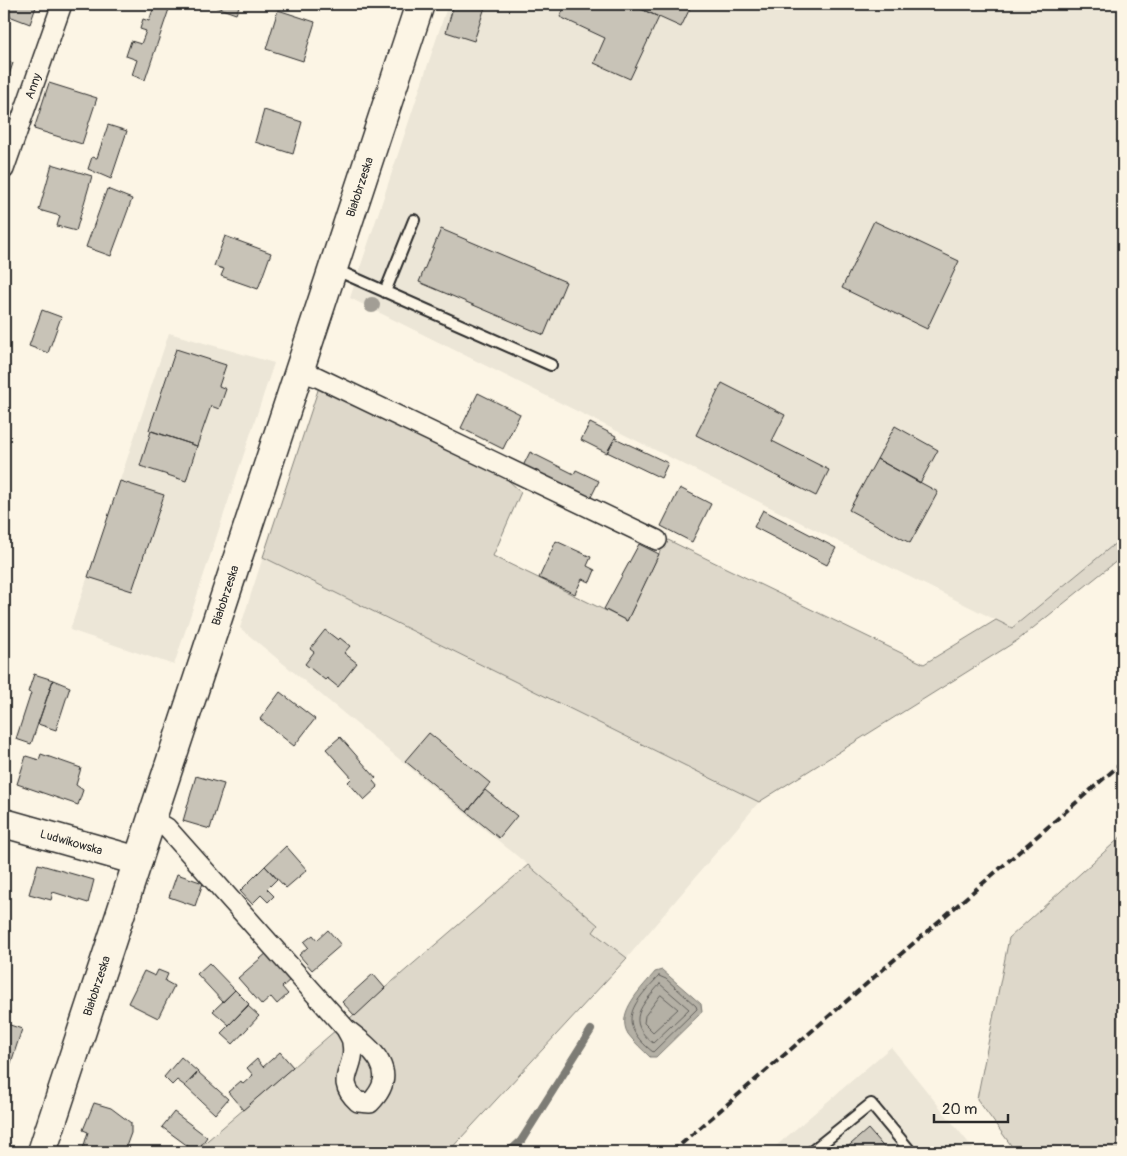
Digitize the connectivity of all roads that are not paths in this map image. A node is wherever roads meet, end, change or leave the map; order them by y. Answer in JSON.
{"nodes":[{"id":1,"x":62,"y":4,"type":"edge"},
{"id":2,"x":420,"y":4,"type":"edge"},
{"id":3,"x":4,"y":169,"type":"edge"},
{"id":4,"x":414,"y":220,"type":"dead end"},
{"id":5,"x":333,"y":268,"type":"junction"},
{"id":6,"x":385,"y":292,"type":"junction"},
{"id":7,"x":551,"y":365,"type":"dead end"},
{"id":8,"x":300,"y":371,"type":"junction"},
{"id":9,"x":656,"y":540,"type":"dead end"},
{"id":10,"x":152,"y":819,"type":"junction"},
{"id":11,"x":4,"y":822,"type":"edge"},
{"id":12,"x":138,"y":861,"type":"junction"},
{"id":13,"x":346,"y":1029,"type":"dead end"},
{"id":14,"x":42,"y":1152,"type":"edge"},
{"id":15,"x":811,"y":1152,"type":"edge"},
{"id":16,"x":912,"y":1152,"type":"edge"}],
"edges":[{"from":1,"to":3,"type":"street","name":"Anny"},
{"from":2,"to":5,"type":"main road","name":"Białobrzeska"},
{"from":4,"to":6,"type":"lane"},
{"from":5,"to":6,"type":"lane"},
{"from":5,"to":8,"type":"main road","name":"Białobrzeska"},
{"from":6,"to":7,"type":"lane"},
{"from":8,"to":9,"type":"street"},
{"from":8,"to":10,"type":"main road","name":"Białobrzeska"},
{"from":10,"to":12,"type":"main road","name":"Białobrzeska"},
{"from":10,"to":13,"type":"street"},
{"from":11,"to":12,"type":"main road","name":"Ludwikowska"},
{"from":12,"to":14,"type":"main road","name":"Białobrzeska"},
{"from":15,"to":16,"type":"lane"}]}
